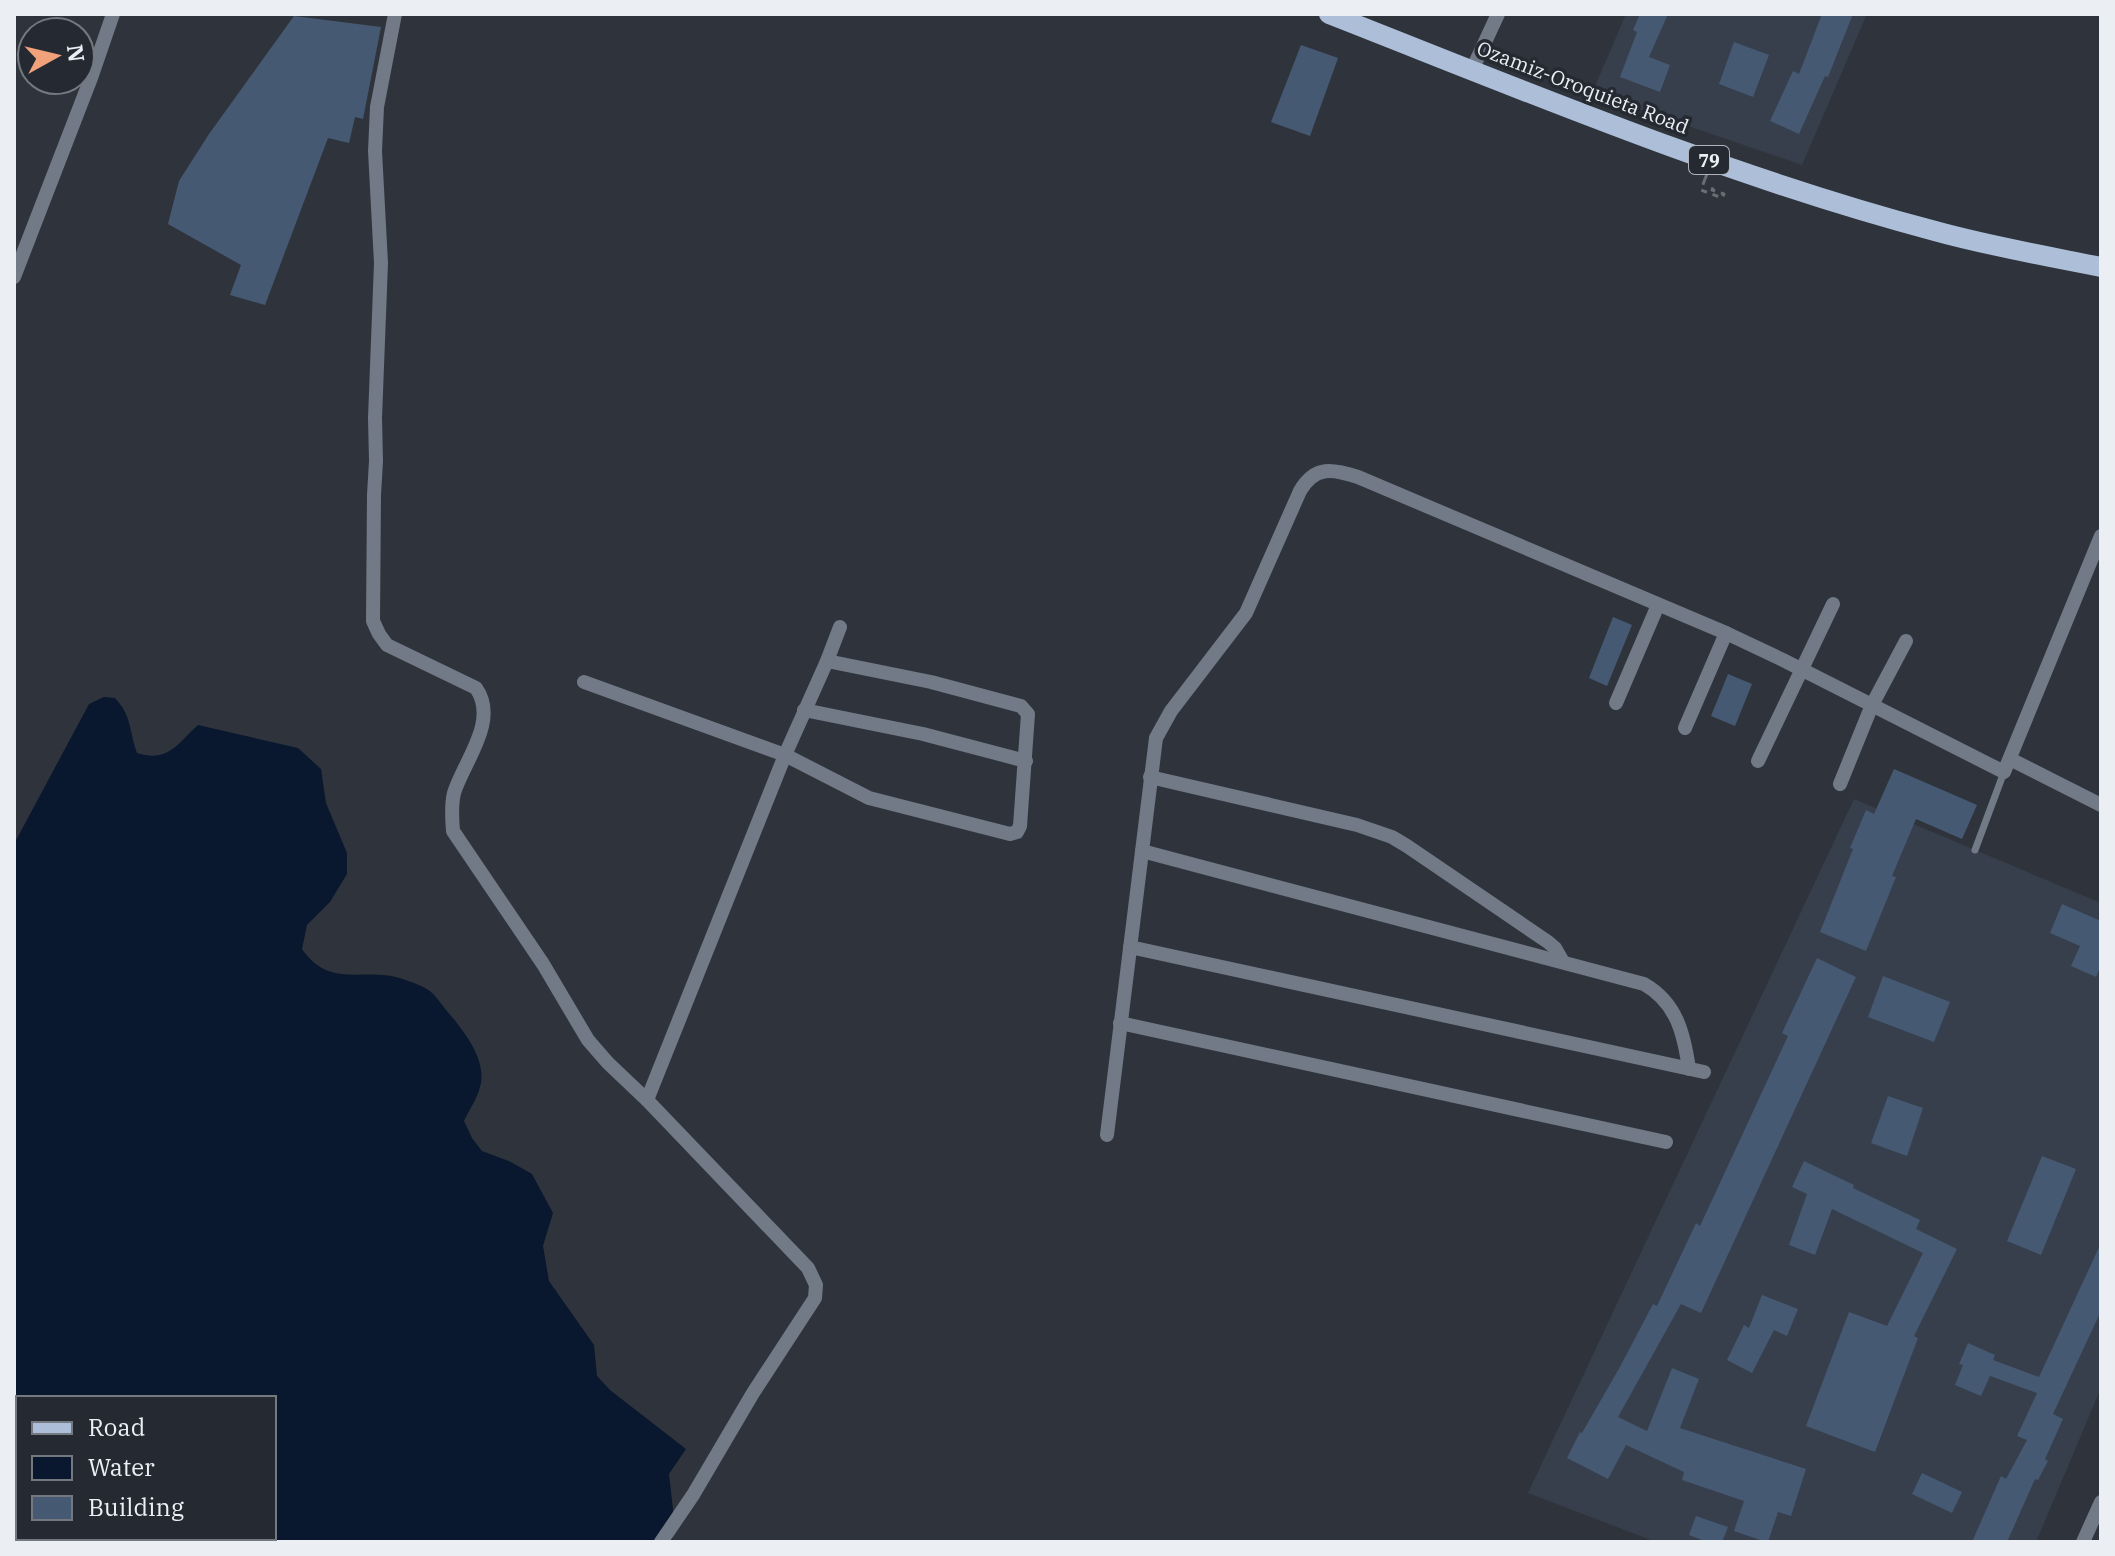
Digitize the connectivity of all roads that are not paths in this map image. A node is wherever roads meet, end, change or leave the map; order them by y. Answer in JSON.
{"nodes":[{"id":1,"x":113,"y":14,"type":"edge"},
{"id":2,"x":395,"y":14,"type":"edge"},
{"id":3,"x":1329,"y":14,"type":"edge"},
{"id":4,"x":1498,"y":14,"type":"edge"},
{"id":5,"x":1472,"y":70,"type":"junction"},
{"id":6,"x":2101,"y":267,"type":"edge"},
{"id":7,"x":14,"y":277,"type":"edge"},
{"id":8,"x":2101,"y":536,"type":"edge"},
{"id":9,"x":1833,"y":604,"type":"dead end"},
{"id":10,"x":1658,"y":605,"type":"junction"},
{"id":11,"x":840,"y":627,"type":"dead end"},
{"id":12,"x":1726,"y":633,"type":"junction"},
{"id":13,"x":1906,"y":641,"type":"dead end"},
{"id":14,"x":827,"y":661,"type":"junction"},
{"id":15,"x":1802,"y":670,"type":"junction"},
{"id":16,"x":584,"y":682,"type":"dead end"},
{"id":17,"x":1616,"y":703,"type":"dead end"},
{"id":18,"x":1872,"y":705,"type":"junction"},
{"id":19,"x":804,"y":710,"type":"junction"},
{"id":20,"x":1685,"y":728,"type":"dead end"},
{"id":21,"x":785,"y":755,"type":"junction"},
{"id":22,"x":1026,"y":761,"type":"junction"},
{"id":23,"x":1758,"y":761,"type":"dead end"},
{"id":24,"x":2007,"y":766,"type":"junction"},
{"id":25,"x":1150,"y":777,"type":"junction"},
{"id":26,"x":1840,"y":784,"type":"dead end"},
{"id":27,"x":2101,"y":805,"type":"edge"},
{"id":28,"x":1975,"y":850,"type":"dead end"},
{"id":29,"x":1142,"y":851,"type":"junction"},
{"id":30,"x":1130,"y":947,"type":"junction"},
{"id":31,"x":1563,"y":962,"type":"junction"},
{"id":32,"x":1120,"y":1023,"type":"junction"},
{"id":33,"x":647,"y":1100,"type":"junction"},
{"id":34,"x":1107,"y":1135,"type":"dead end"},
{"id":35,"x":1666,"y":1142,"type":"dead end"},
{"id":36,"x":2101,"y":1502,"type":"edge"},
{"id":37,"x":663,"y":1538,"type":"edge"},
{"id":38,"x":2083,"y":1542,"type":"edge"}],
"edges":[{"from":1,"to":7,"type":"street"},
{"from":2,"to":33,"type":"street"},
{"from":3,"to":5,"type":"main road","name":"Ozamiz-Oroquieta Road","number":"79"},
{"from":4,"to":5,"type":"street"},
{"from":5,"to":6,"type":"main road","name":"Ozamiz-Oroquieta Road","number":"79"},
{"from":8,"to":24,"type":"street"},
{"from":9,"to":15,"type":"street"},
{"from":10,"to":12,"type":"street"},
{"from":10,"to":17,"type":"street"},
{"from":10,"to":25,"type":"street"},
{"from":11,"to":14,"type":"street"},
{"from":12,"to":15,"type":"street"},
{"from":12,"to":20,"type":"street"},
{"from":13,"to":18,"type":"street"},
{"from":14,"to":19,"type":"street"},
{"from":14,"to":22,"type":"street"},
{"from":15,"to":18,"type":"street"},
{"from":15,"to":23,"type":"street"},
{"from":16,"to":21,"type":"street"},
{"from":18,"to":24,"type":"street"},
{"from":18,"to":26,"type":"street"},
{"from":19,"to":21,"type":"street"},
{"from":19,"to":22,"type":"street"},
{"from":21,"to":22,"type":"street"},
{"from":21,"to":33,"type":"street"},
{"from":24,"to":27,"type":"street"},
{"from":24,"to":28,"type":"lane"},
{"from":25,"to":29,"type":"street"},
{"from":25,"to":31,"type":"street"},
{"from":29,"to":30,"type":"street"},
{"from":29,"to":31,"type":"street"},
{"from":30,"to":31,"type":"street"},
{"from":30,"to":32,"type":"street"},
{"from":32,"to":34,"type":"street"},
{"from":32,"to":35,"type":"street"},
{"from":33,"to":37,"type":"street"},
{"from":36,"to":38,"type":"street"}]}
